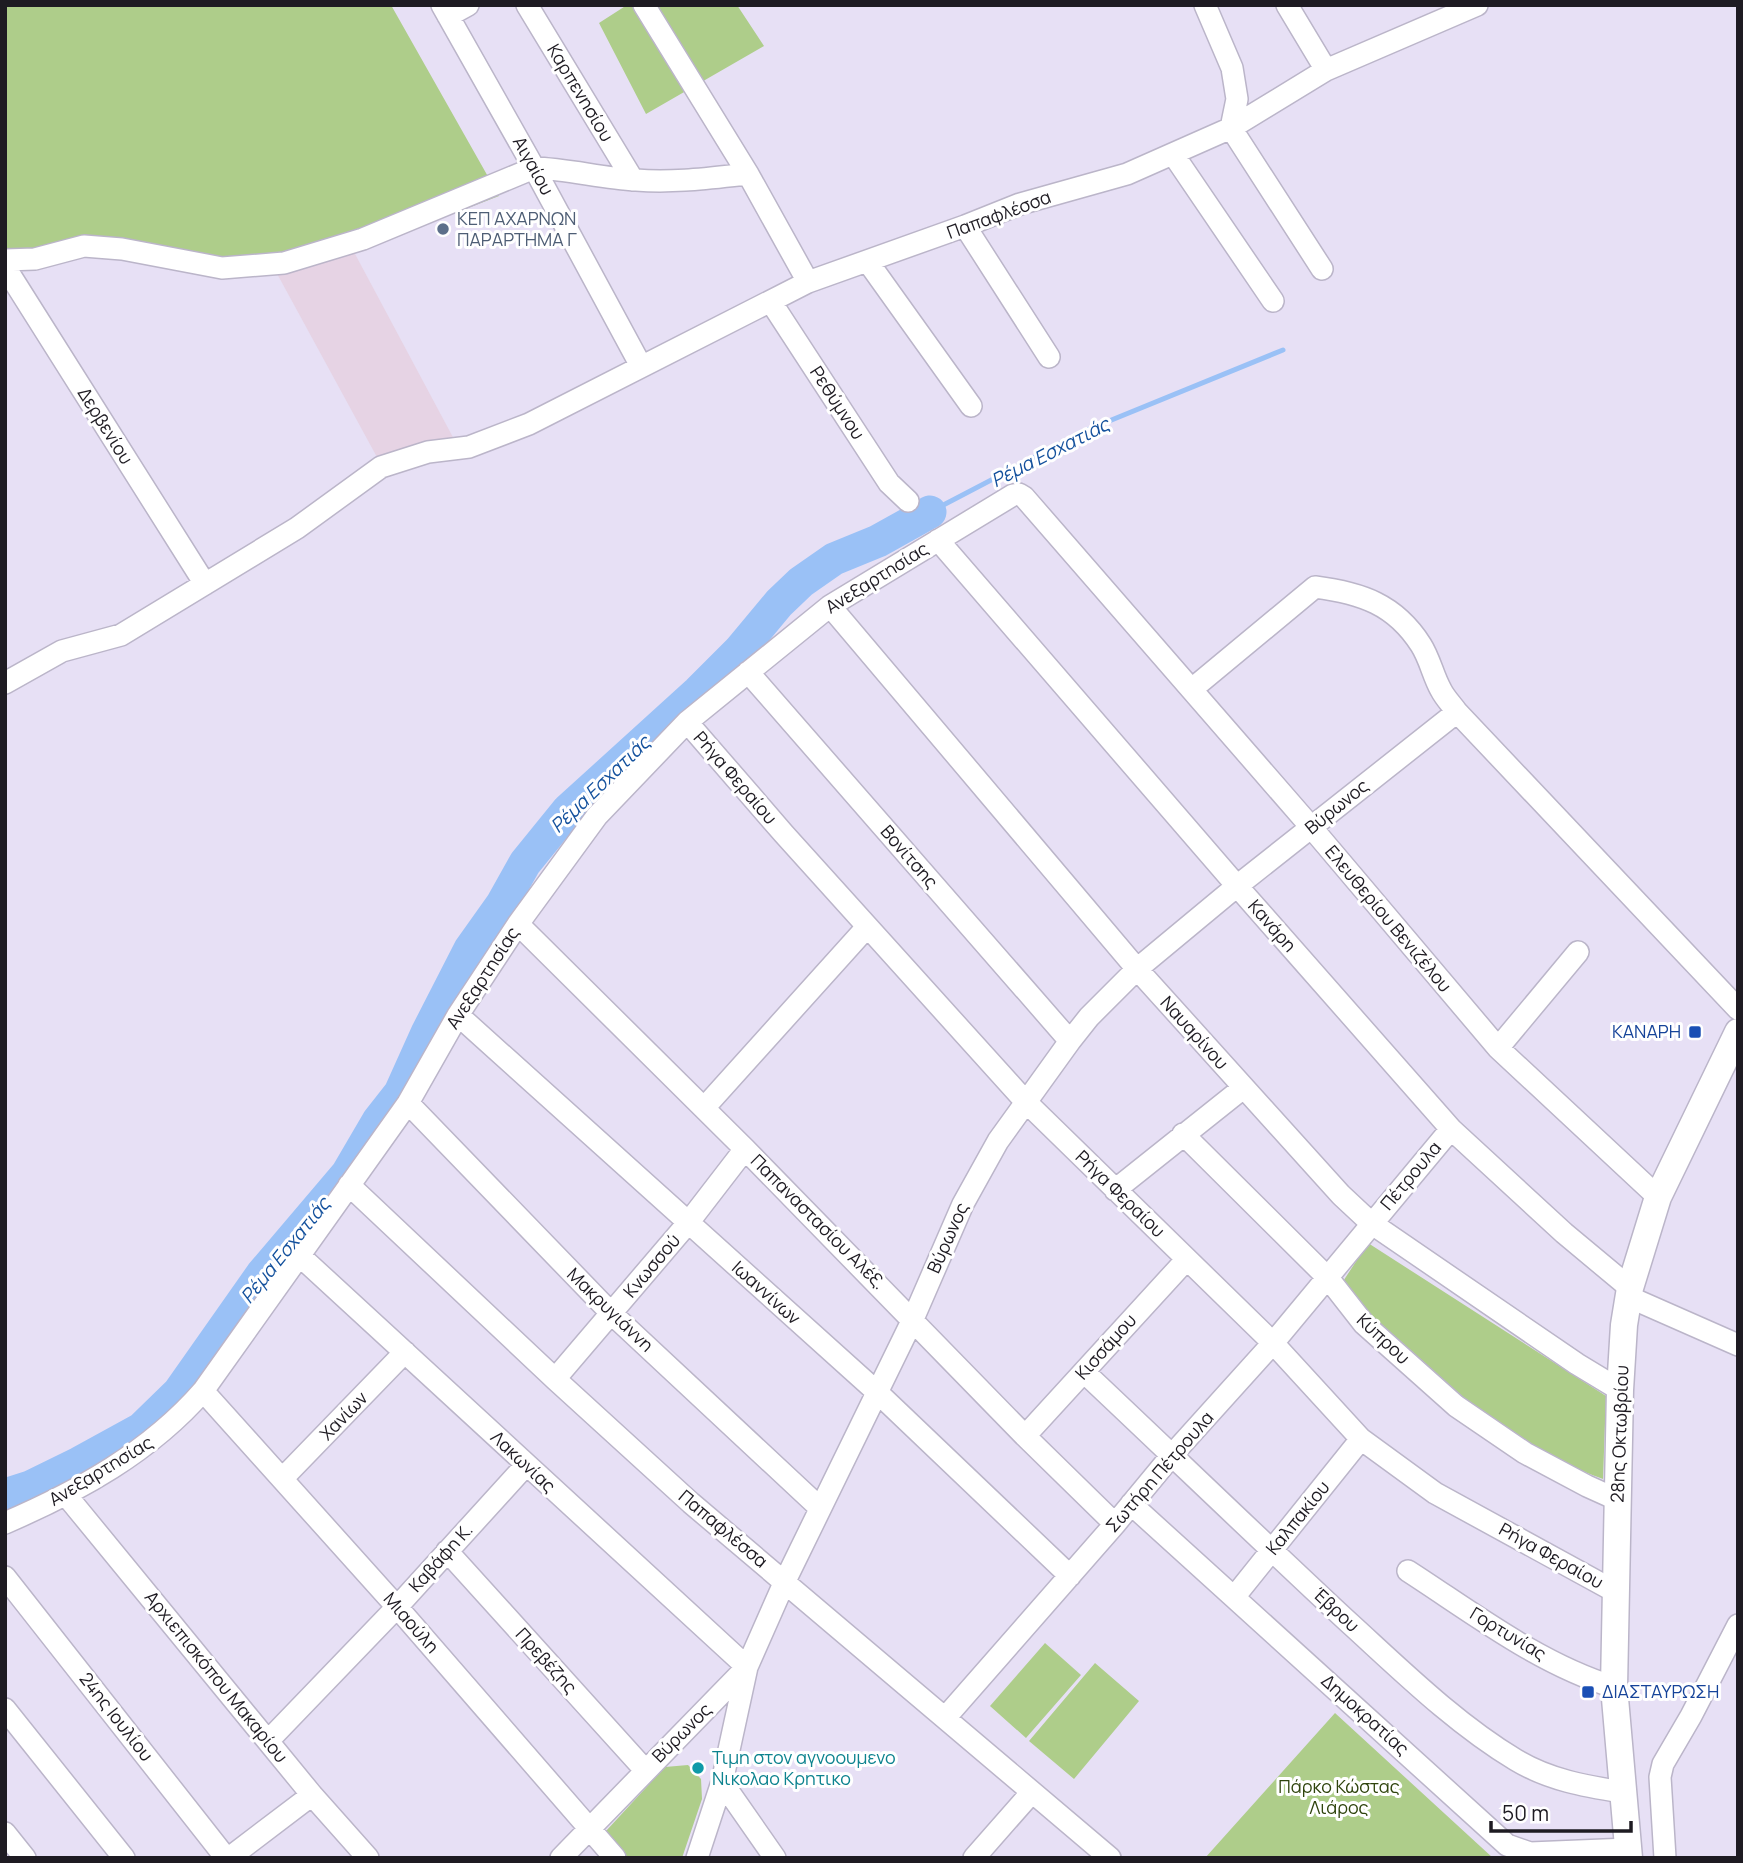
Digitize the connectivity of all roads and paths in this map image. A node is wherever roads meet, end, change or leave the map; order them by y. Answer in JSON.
{"nodes":[{"id":1,"x":468,"y":5,"type":"edge"},
{"id":2,"x":527,"y":5,"type":"edge"},
{"id":3,"x":644,"y":5,"type":"edge"},
{"id":4,"x":1205,"y":5,"type":"edge"},
{"id":5,"x":1287,"y":5,"type":"edge"},
{"id":6,"x":1477,"y":5,"type":"edge"},
{"id":7,"x":445,"y":11,"type":"edge"},
{"id":8,"x":1432,"y":13,"type":"edge"},
{"id":9,"x":1326,"y":70,"type":"junction"},
{"id":10,"x":1231,"y":128,"type":"junction"},
{"id":11,"x":1173,"y":154,"type":"junction"},
{"id":12,"x":534,"y":167,"type":"junction"},
{"id":13,"x":748,"y":174,"type":"junction"},
{"id":14,"x":633,"y":180,"type":"junction"},
{"id":15,"x":965,"y":226,"type":"junction"},
{"id":16,"x":5,"y":260,"type":"edge"},
{"id":17,"x":867,"y":262,"type":"junction"},
{"id":18,"x":5,"y":267,"type":"edge"},
{"id":19,"x":1322,"y":270,"type":"dead end"},
{"id":20,"x":808,"y":282,"type":"junction"},
{"id":21,"x":1273,"y":301,"type":"dead end"},
{"id":22,"x":771,"y":302,"type":"junction"},
{"id":23,"x":1049,"y":357,"type":"dead end"},
{"id":24,"x":641,"y":366,"type":"junction"},
{"id":25,"x":971,"y":406,"type":"dead end"},
{"id":26,"x":1024,"y":497,"type":"joint"},
{"id":27,"x":908,"y":501,"type":"dead end"},
{"id":28,"x":938,"y":540,"type":"junction"},
{"id":29,"x":205,"y":584,"type":"junction"},
{"id":30,"x":830,"y":606,"type":"junction"},
{"id":31,"x":748,"y":672,"type":"junction"},
{"id":32,"x":5,"y":683,"type":"edge"},
{"id":33,"x":1192,"y":689,"type":"junction"},
{"id":34,"x":1457,"y":712,"type":"junction"},
{"id":35,"x":687,"y":722,"type":"junction"},
{"id":36,"x":1311,"y":828,"type":"junction"},
{"id":37,"x":1237,"y":886,"type":"junction"},
{"id":38,"x":518,"y":924,"type":"junction"},
{"id":39,"x":867,"y":927,"type":"junction"},
{"id":40,"x":1578,"y":952,"type":"dead end"},
{"id":41,"x":1137,"y":969,"type":"junction"},
{"id":42,"x":1738,"y":1009,"type":"edge"},
{"id":43,"x":458,"y":1015,"type":"junction"},
{"id":44,"x":1738,"y":1032,"type":"edge"},
{"id":45,"x":1070,"y":1041,"type":"junction"},
{"id":46,"x":1498,"y":1048,"type":"junction"},
{"id":47,"x":1243,"y":1088,"type":"junction"},
{"id":48,"x":1026,"y":1101,"type":"junction"},
{"id":49,"x":408,"y":1103,"type":"junction"},
{"id":50,"x":704,"y":1108,"type":"junction"},
{"id":51,"x":1451,"y":1129,"type":"junction"},
{"id":52,"x":1183,"y":1134,"type":"junction"},
{"id":53,"x":745,"y":1149,"type":"junction"},
{"id":54,"x":349,"y":1185,"type":"junction"},
{"id":55,"x":1115,"y":1190,"type":"junction"},
{"id":56,"x":1658,"y":1197,"type":"junction"},
{"id":57,"x":688,"y":1223,"type":"junction"},
{"id":58,"x":1371,"y":1223,"type":"junction"},
{"id":59,"x":300,"y":1256,"type":"junction"},
{"id":60,"x":1187,"y":1259,"type":"junction"},
{"id":61,"x":1328,"y":1278,"type":"junction"},
{"id":62,"x":1629,"y":1292,"type":"junction"},
{"id":63,"x":612,"y":1314,"type":"junction"},
{"id":64,"x":913,"y":1319,"type":"junction"},
{"id":65,"x":1273,"y":1343,"type":"junction"},
{"id":66,"x":1738,"y":1345,"type":"edge"},
{"id":67,"x":405,"y":1352,"type":"junction"},
{"id":68,"x":1084,"y":1372,"type":"junction"},
{"id":69,"x":555,"y":1379,"type":"junction"},
{"id":70,"x":1620,"y":1390,"type":"junction"},
{"id":71,"x":203,"y":1391,"type":"junction"},
{"id":72,"x":878,"y":1393,"type":"junction"},
{"id":73,"x":1025,"y":1436,"type":"junction"},
{"id":74,"x":1361,"y":1439,"type":"junction"},
{"id":75,"x":1172,"y":1455,"type":"junction"},
{"id":76,"x":526,"y":1465,"type":"junction"},
{"id":77,"x":282,"y":1479,"type":"junction"},
{"id":78,"x":66,"y":1495,"type":"junction"},
{"id":79,"x":1618,"y":1500,"type":"junction"},
{"id":80,"x":1132,"y":1504,"type":"junction"},
{"id":81,"x":820,"y":1508,"type":"junction"},
{"id":82,"x":5,"y":1523,"type":"edge"},
{"id":83,"x":1115,"y":1524,"type":"junction"},
{"id":84,"x":1272,"y":1551,"type":"junction"},
{"id":85,"x":447,"y":1552,"type":"junction"},
{"id":86,"x":1408,"y":1571,"type":"dead end"},
{"id":87,"x":1070,"y":1576,"type":"junction"},
{"id":88,"x":5,"y":1577,"type":"edge"},
{"id":89,"x":785,"y":1581,"type":"junction"},
{"id":90,"x":1616,"y":1592,"type":"junction"},
{"id":91,"x":1235,"y":1596,"type":"junction"},
{"id":92,"x":397,"y":1607,"type":"junction"},
{"id":93,"x":1738,"y":1625,"type":"edge"},
{"id":94,"x":747,"y":1667,"type":"junction"},
{"id":95,"x":1614,"y":1687,"type":"junction"},
{"id":96,"x":5,"y":1709,"type":"edge"},
{"id":97,"x":945,"y":1718,"type":"junction"},
{"id":98,"x":268,"y":1741,"type":"junction"},
{"id":99,"x":645,"y":1770,"type":"junction"},
{"id":100,"x":722,"y":1782,"type":"junction"},
{"id":101,"x":1032,"y":1792,"type":"junction"},
{"id":102,"x":1622,"y":1792,"type":"junction"},
{"id":103,"x":312,"y":1795,"type":"junction"},
{"id":104,"x":590,"y":1828,"type":"junction"},
{"id":105,"x":5,"y":1833,"type":"edge"},
{"id":106,"x":1628,"y":1853,"type":"edge"},
{"id":107,"x":122,"y":1857,"type":"edge"},
{"id":108,"x":25,"y":1858,"type":"edge"},
{"id":109,"x":228,"y":1858,"type":"edge"},
{"id":110,"x":368,"y":1858,"type":"edge"},
{"id":111,"x":561,"y":1858,"type":"edge"},
{"id":112,"x":615,"y":1858,"type":"edge"},
{"id":113,"x":697,"y":1858,"type":"edge"},
{"id":114,"x":775,"y":1858,"type":"edge"},
{"id":115,"x":974,"y":1858,"type":"edge"},
{"id":116,"x":1110,"y":1858,"type":"edge"},
{"id":117,"x":1665,"y":1858,"type":"edge"}],
"edges":[{"from":1,"to":7,"type":"street"},
{"from":2,"to":14,"type":"street","name":"Καρπενησίου"},
{"from":3,"to":13,"type":"street"},
{"from":4,"to":10,"type":"street"},
{"from":5,"to":9,"type":"street"},
{"from":6,"to":8,"type":"street","name":"Παπαφλέσσα"},
{"from":7,"to":12,"type":"street","name":"Αιγαίου"},
{"from":8,"to":9,"type":"street","name":"Παπαφλέσσα"},
{"from":9,"to":10,"type":"street","name":"Παπαφλέσσα"},
{"from":10,"to":11,"type":"street","name":"Παπαφλέσσα"},
{"from":10,"to":19,"type":"street"},
{"from":11,"to":15,"type":"street","name":"Παπαφλέσσα"},
{"from":11,"to":21,"type":"street"},
{"from":12,"to":14,"type":"street"},
{"from":12,"to":16,"type":"street"},
{"from":12,"to":24,"type":"street","name":"Αιγαίου"},
{"from":13,"to":14,"type":"street"},
{"from":13,"to":20,"type":"street"},
{"from":15,"to":17,"type":"street","name":"Παπαφλέσσα"},
{"from":15,"to":23,"type":"street"},
{"from":17,"to":20,"type":"street","name":"Παπαφλέσσα"},
{"from":17,"to":25,"type":"street"},
{"from":18,"to":29,"type":"street","name":"Δερβενίου"},
{"from":20,"to":22,"type":"street","name":"Παπαφλέσσα"},
{"from":22,"to":24,"type":"street","name":"Παπαφλέσσα"},
{"from":22,"to":27,"type":"street","name":"Ρεθύμνου"},
{"from":24,"to":29,"type":"street","name":"Παπαφλέσσα"},
{"from":26,"to":28,"type":"street","name":"Ανεξαρτησίας"},
{"from":26,"to":33,"type":"street","name":"Ελευθερίου Βενιζέλου"},
{"from":28,"to":30,"type":"street","name":"Ανεξαρτησίας"},
{"from":28,"to":37,"type":"street","name":"Κανάρη"},
{"from":29,"to":32,"type":"street","name":"Παπαφλέσσα"},
{"from":30,"to":31,"type":"street","name":"Ανεξαρτησίας"},
{"from":30,"to":41,"type":"street","name":"Ναυαρίνου"},
{"from":31,"to":35,"type":"street","name":"Ανεξαρτησίας"},
{"from":31,"to":45,"type":"street","name":"Βονίτσης"},
{"from":33,"to":34,"type":"street"},
{"from":33,"to":36,"type":"street","name":"Ελευθερίου Βενιζέλου"},
{"from":34,"to":36,"type":"street","name":"Βύρωνος"},
{"from":34,"to":42,"type":"street"},
{"from":35,"to":38,"type":"street","name":"Ανεξαρτησίας"},
{"from":35,"to":39,"type":"street","name":"Ρήγα Φεραίου"},
{"from":36,"to":37,"type":"street","name":"Βύρωνος"},
{"from":36,"to":46,"type":"street","name":"Ελευθερίου Βενιζέλου"},
{"from":37,"to":41,"type":"street","name":"Βύρωνος"},
{"from":37,"to":51,"type":"street","name":"Κανάρη"},
{"from":38,"to":43,"type":"street","name":"Ανεξαρτησίας"},
{"from":38,"to":50,"type":"street","name":"Παπαναστασίου Αλέξ."},
{"from":39,"to":48,"type":"street","name":"Ρήγα Φεραίου"},
{"from":39,"to":50,"type":"street"},
{"from":40,"to":46,"type":"street"},
{"from":41,"to":45,"type":"street","name":"Βύρωνος"},
{"from":41,"to":47,"type":"street","name":"Ναυαρίνου"},
{"from":43,"to":49,"type":"street","name":"Ανεξαρτησίας"},
{"from":43,"to":57,"type":"street","name":"Ιωαννίνων"},
{"from":44,"to":56,"type":"street","name":"28ης Οκτωβρίου"},
{"from":45,"to":48,"type":"street","name":"Βύρωνος"},
{"from":46,"to":56,"type":"street","name":"Ελευθερίου Βενιζέλου"},
{"from":47,"to":52,"type":"street"},
{"from":47,"to":58,"type":"street","name":"Ναυαρίνου"},
{"from":48,"to":55,"type":"street","name":"Ρήγα Φεραίου"},
{"from":48,"to":64,"type":"street","name":"Βύρωνος"},
{"from":49,"to":54,"type":"street","name":"Ανεξαρτησίας"},
{"from":49,"to":63,"type":"street","name":"Μακρυγιάννη"},
{"from":50,"to":53,"type":"street","name":"Παπαναστασίου Αλέξ."},
{"from":51,"to":58,"type":"street","name":"Πέτρουλα"},
{"from":51,"to":62,"type":"street","name":"Κανάρη"},
{"from":52,"to":55,"type":"street"},
{"from":52,"to":61,"type":"street","name":"Κύπρου"},
{"from":53,"to":57,"type":"street","name":"Κνωσσού"},
{"from":53,"to":64,"type":"street","name":"Παπαναστασίου Αλέξ."},
{"from":54,"to":59,"type":"street","name":"Ανεξαρτησίας"},
{"from":54,"to":69,"type":"street","name":"Παπαφλέσσα"},
{"from":55,"to":60,"type":"street","name":"Ρήγα Φεραίου"},
{"from":56,"to":62,"type":"street","name":"28ης Οκτωβρίου"},
{"from":57,"to":63,"type":"street","name":"Κνωσσού"},
{"from":57,"to":72,"type":"street","name":"Ιωαννίνων"},
{"from":58,"to":61,"type":"street","name":"Σωτήρη Πέτρουλα"},
{"from":58,"to":70,"type":"street","name":"Ναυαρίνου"},
{"from":59,"to":67,"type":"street","name":"Λακωνίας"},
{"from":59,"to":71,"type":"street","name":"Ανεξαρτησίας"},
{"from":60,"to":65,"type":"street","name":"Ρήγα Φεραίου"},
{"from":60,"to":68,"type":"street","name":"Κισσάμου"},
{"from":61,"to":65,"type":"street","name":"Σωτήρη Πέτρουλα"},
{"from":61,"to":79,"type":"street","name":"Κύπρου"},
{"from":62,"to":66,"type":"street","name":"Κανάρη"},
{"from":62,"to":70,"type":"street","name":"28ης Οκτωβρίου"},
{"from":63,"to":69,"type":"street","name":"Κνωσσού"},
{"from":63,"to":81,"type":"street","name":"Μακρυγιάννη"},
{"from":64,"to":72,"type":"street","name":"Βύρωνος"},
{"from":64,"to":73,"type":"street","name":"Παπαναστασίου Αλέξ."},
{"from":65,"to":74,"type":"street","name":"Ρήγα Φεραίου"},
{"from":65,"to":75,"type":"street","name":"Σωτήρη Πέτρουλα"},
{"from":67,"to":76,"type":"street","name":"Λακωνίας"},
{"from":67,"to":77,"type":"street","name":"Χανίων"},
{"from":68,"to":73,"type":"street","name":"Κισσάμου"},
{"from":68,"to":75,"type":"street","name":"Έβρου"},
{"from":69,"to":89,"type":"street","name":"Παπαφλέσσα"},
{"from":70,"to":79,"type":"street","name":"28ης Οκτωβρίου"},
{"from":71,"to":77,"type":"street","name":"Μιαούλη"},
{"from":71,"to":78,"type":"street","name":"Ανεξαρτησίας"},
{"from":72,"to":81,"type":"street","name":"Βύρωνος"},
{"from":72,"to":87,"type":"street","name":"Ιωαννίνων"},
{"from":73,"to":83,"type":"street","name":"Παπαναστασίου Αλέξ."},
{"from":74,"to":84,"type":"street","name":"Καλπακίου"},
{"from":74,"to":90,"type":"street","name":"Ρήγα Φεραίου"},
{"from":75,"to":80,"type":"street","name":"Σωτήρη Πέτρουλα"},
{"from":75,"to":84,"type":"street","name":"Έβρου"},
{"from":76,"to":85,"type":"street","name":"Καβάφη Κ."},
{"from":76,"to":94,"type":"street","name":"Λακωνίας"},
{"from":77,"to":92,"type":"street","name":"Μιαούλη"},
{"from":78,"to":82,"type":"street","name":"Ανεξαρτησίας"},
{"from":78,"to":98,"type":"street","name":"Αρχιεπισκόπου Μακαρίου"},
{"from":79,"to":90,"type":"street","name":"28ης Οκτωβρίου"},
{"from":80,"to":83,"type":"street","name":"Σωτήρη Πέτρουλα"},
{"from":80,"to":91,"type":"street","name":"Δημοκρατίας"},
{"from":81,"to":89,"type":"street","name":"Βύρωνος"},
{"from":83,"to":87,"type":"street","name":"Σωτήρη Πέτρουλα"},
{"from":84,"to":91,"type":"street","name":"Καλπακίου"},
{"from":84,"to":102,"type":"street","name":"Έβρου"},
{"from":85,"to":92,"type":"street","name":"Καβάφη Κ."},
{"from":85,"to":99,"type":"street","name":"Πρεβέζης"},
{"from":86,"to":95,"type":"street","name":"Γορτυνίας"},
{"from":87,"to":97,"type":"street","name":"Σωτήρη Πέτρουλα"},
{"from":88,"to":109,"type":"street","name":"24ης Ιουλίου"},
{"from":89,"to":94,"type":"street","name":"Βύρωνος"},
{"from":89,"to":97,"type":"street","name":"Παπαφλέσσα"},
{"from":90,"to":95,"type":"street","name":"28ης Οκτωβρίου"},
{"from":91,"to":106,"type":"street","name":"Δημοκρατίας"},
{"from":92,"to":98,"type":"street","name":"Καβάφη Κ."},
{"from":92,"to":104,"type":"street","name":"Μιαούλη"},
{"from":93,"to":117,"type":"street"},
{"from":94,"to":99,"type":"street","name":"Βύρωνος"},
{"from":94,"to":100,"type":"street"},
{"from":95,"to":102,"type":"street","name":"28ης Οκτωβρίου"},
{"from":96,"to":107,"type":"street"},
{"from":97,"to":101,"type":"street","name":"Παπαφλέσσα"},
{"from":98,"to":103,"type":"street","name":"Αρχιεπισκόπου Μακαρίου"},
{"from":99,"to":104,"type":"street","name":"Βύρωνος"},
{"from":100,"to":113,"type":"street"},
{"from":100,"to":114,"type":"street"},
{"from":101,"to":115,"type":"street"},
{"from":101,"to":116,"type":"street","name":"Παπαφλέσσα"},
{"from":102,"to":106,"type":"street","name":"28ης Οκτωβρίου"},
{"from":103,"to":109,"type":"street"},
{"from":103,"to":110,"type":"street","name":"Αρχιεπισκόπου Μακαρίου"},
{"from":104,"to":111,"type":"street","name":"Βύρωνος"},
{"from":104,"to":112,"type":"street","name":"Μιαούλη"},
{"from":105,"to":108,"type":"street"}]}
